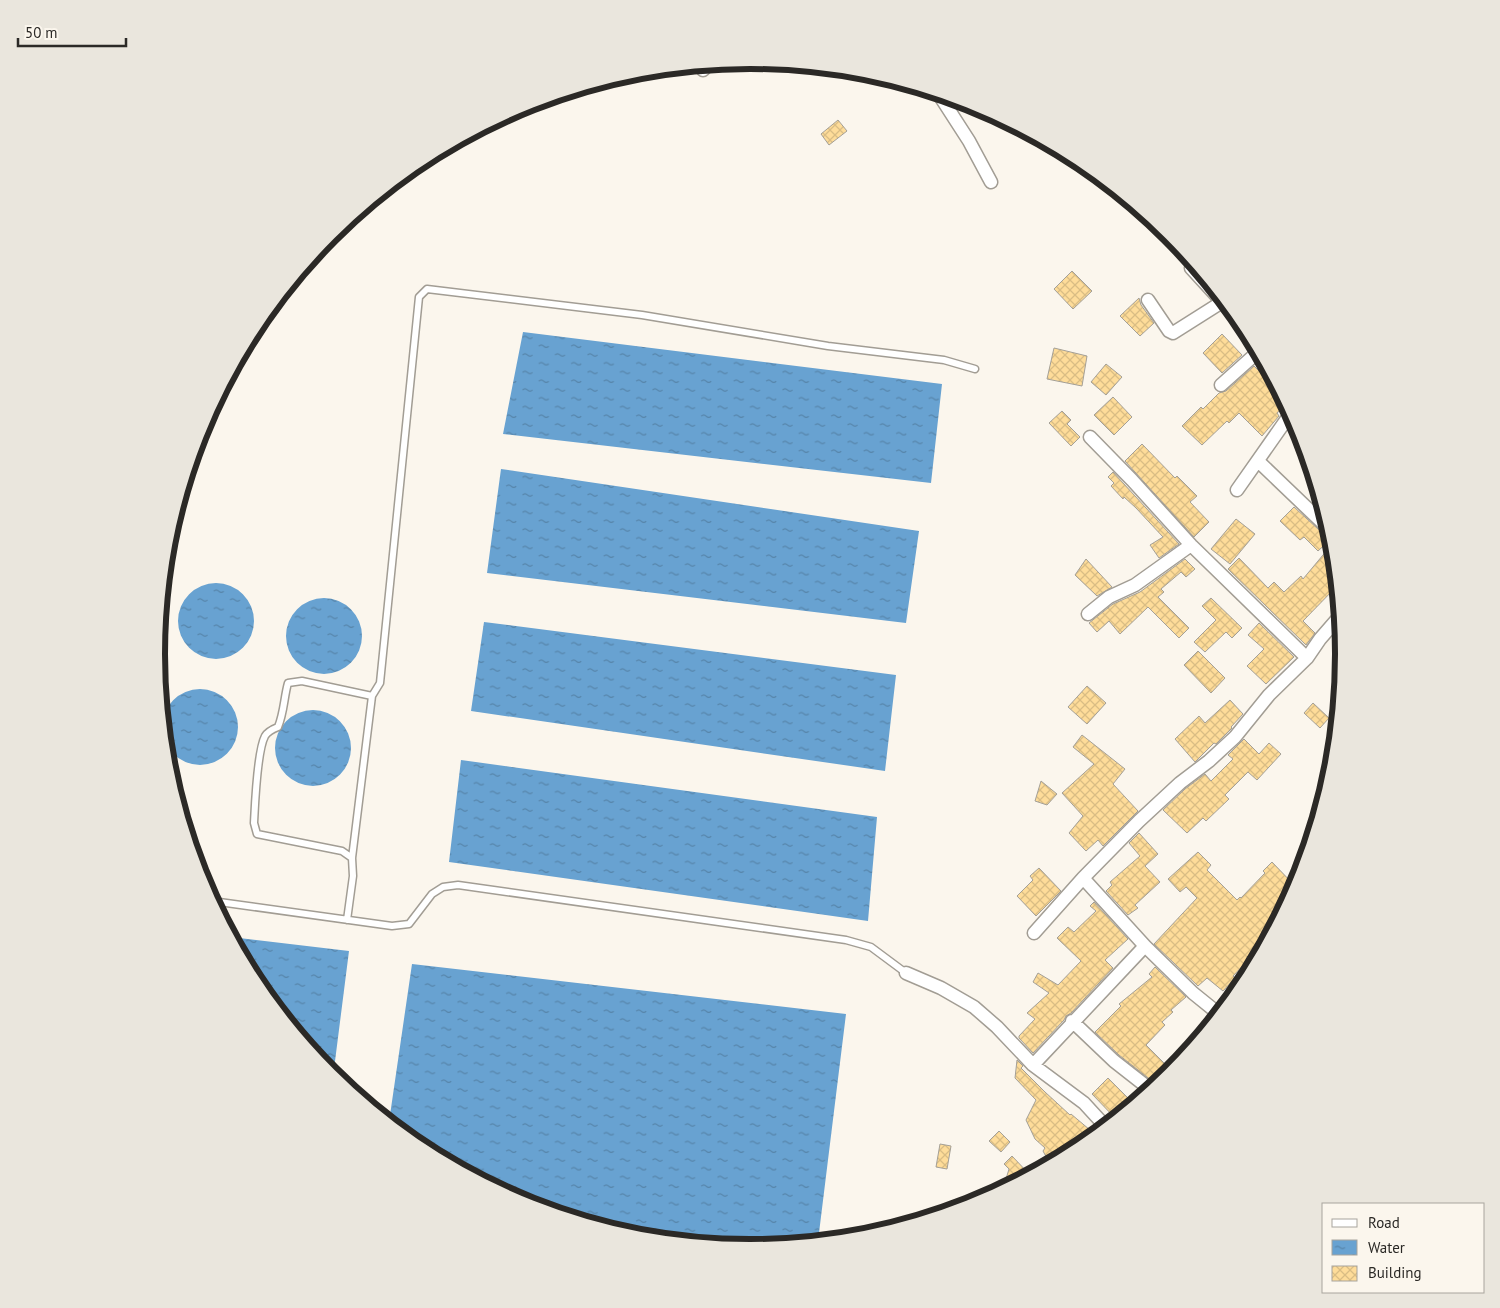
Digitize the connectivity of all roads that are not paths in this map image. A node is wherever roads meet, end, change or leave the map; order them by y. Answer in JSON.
{"nodes":[{"id":1,"x":944,"y":102,"type":"edge"},
{"id":2,"x":991,"y":182,"type":"dead end"},
{"id":3,"x":1148,"y":300,"type":"dead end"},
{"id":4,"x":1219,"y":304,"type":"edge"},
{"id":5,"x":1254,"y":356,"type":"edge"},
{"id":6,"x":975,"y":369,"type":"dead end"},
{"id":7,"x":1221,"y":385,"type":"dead end"},
{"id":8,"x":1286,"y":420,"type":"edge"},
{"id":9,"x":1090,"y":437,"type":"dead end"},
{"id":10,"x":1258,"y":461,"type":"junction"},
{"id":11,"x":1237,"y":490,"type":"dead end"},
{"id":12,"x":1319,"y":519,"type":"edge"},
{"id":13,"x":1191,"y":545,"type":"junction"},
{"id":14,"x":1088,"y":614,"type":"dead end"},
{"id":15,"x":1334,"y":623,"type":"edge"},
{"id":16,"x":1307,"y":658,"type":"junction"},
{"id":17,"x":372,"y":696,"type":"junction"},
{"id":18,"x":352,"y":858,"type":"junction"},
{"id":19,"x":1083,"y":878,"type":"junction"},
{"id":20,"x":220,"y":902,"type":"edge"},
{"id":21,"x":347,"y":920,"type":"junction"},
{"id":22,"x":1034,"y":933,"type":"dead end"},
{"id":23,"x":1145,"y":946,"type":"junction"},
{"id":24,"x":906,"y":973,"type":"joint"},
{"id":25,"x":1214,"y":1010,"type":"edge"},
{"id":26,"x":1072,"y":1021,"type":"junction"},
{"id":27,"x":1033,"y":1065,"type":"junction"},
{"id":28,"x":1145,"y":1085,"type":"edge"},
{"id":29,"x":1101,"y":1122,"type":"edge"}],
"edges":[{"from":1,"to":2,"type":"street"},
{"from":3,"to":4,"type":"street"},
{"from":5,"to":7,"type":"street"},
{"from":6,"to":17,"type":"lane"},
{"from":8,"to":10,"type":"street"},
{"from":9,"to":13,"type":"street"},
{"from":10,"to":11,"type":"street"},
{"from":10,"to":12,"type":"street"},
{"from":13,"to":14,"type":"street"},
{"from":13,"to":16,"type":"street"},
{"from":15,"to":16,"type":"street"},
{"from":16,"to":19,"type":"street"},
{"from":17,"to":18,"type":"lane"},
{"from":17,"to":18,"type":"lane"},
{"from":18,"to":21,"type":"lane"},
{"from":19,"to":22,"type":"street"},
{"from":19,"to":23,"type":"street"},
{"from":20,"to":21,"type":"lane"},
{"from":21,"to":24,"type":"lane"},
{"from":23,"to":25,"type":"street"},
{"from":23,"to":26,"type":"street"},
{"from":24,"to":27,"type":"street"},
{"from":26,"to":27,"type":"street"},
{"from":26,"to":28,"type":"street"},
{"from":27,"to":29,"type":"street"}]}
